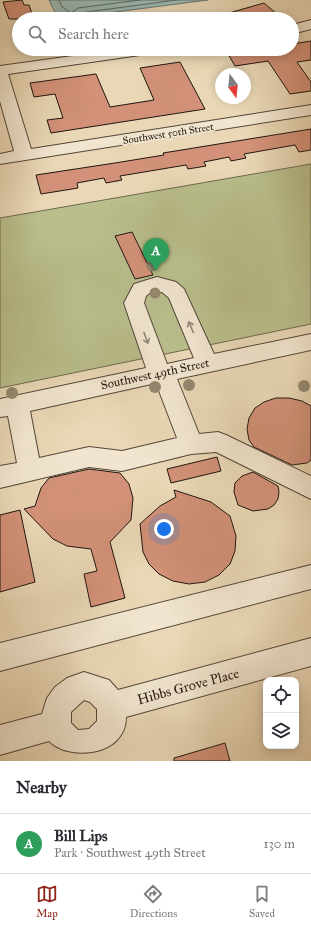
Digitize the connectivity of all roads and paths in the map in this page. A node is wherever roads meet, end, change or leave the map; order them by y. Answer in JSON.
{"nodes":[{"id":1,"x":311,"y":24,"type":"edge"},
{"id":2,"x":299,"y":28,"type":"edge"},
{"id":3,"x":103,"y":56,"type":"edge"},
{"id":4,"x":0,"y":70,"type":"edge"},
{"id":5,"x":0,"y":74,"type":"edge"},
{"id":6,"x":311,"y":110,"type":"edge"},
{"id":7,"x":6,"y":112,"type":"edge"},
{"id":8,"x":24,"y":155,"type":"junction"},
{"id":9,"x":0,"y":159,"type":"edge"},
{"id":10,"x":311,"y":342,"type":"edge"},
{"id":11,"x":207,"y":363,"type":"junction"},
{"id":12,"x":161,"y":373,"type":"junction"},
{"id":13,"x":8,"y":406,"type":"edge"},
{"id":14,"x":191,"y":444,"type":"junction"},
{"id":15,"x":30,"y":470,"type":"junction"},
{"id":16,"x":0,"y":477,"type":"edge"},
{"id":17,"x":311,"y":488,"type":"edge"},
{"id":18,"x":311,"y":577,"type":"edge"},
{"id":19,"x":311,"y":652,"type":"edge"},
{"id":20,"x":0,"y":657,"type":"edge"},
{"id":21,"x":111,"y":707,"type":"junction"},
{"id":22,"x":57,"y":724,"type":"junction"},
{"id":23,"x":0,"y":740,"type":"edge"},
{"id":24,"x":89,"y":753,"type":"edge"}],
"edges":[{"from":1,"to":2,"type":"street"},
{"from":3,"to":4,"type":"street"},
{"from":5,"to":7,"type":"street"},
{"from":6,"to":8,"type":"street","name":"Southwest 50th Street"},
{"from":7,"to":8,"type":"street"},
{"from":8,"to":9,"type":"street","name":"Southwest 50th Street"},
{"from":10,"to":11,"type":"street","name":"Southwest 49th Street"},
{"from":11,"to":12,"type":"street","name":"Southwest 49th Street"},
{"from":11,"to":12,"type":"street","one_way":true},
{"from":12,"to":13,"type":"street","name":"Southwest 49th Street"},
{"from":12,"to":14,"type":"street"},
{"from":13,"to":15,"type":"street"},
{"from":14,"to":15,"type":"street"},
{"from":14,"to":17,"type":"street"},
{"from":15,"to":16,"type":"street"},
{"from":18,"to":20,"type":"street"},
{"from":19,"to":21,"type":"street","name":"Hibbs Grove Place"},
{"from":21,"to":22,"type":"street"},
{"from":21,"to":24,"type":"street"},
{"from":22,"to":23,"type":"street"},
{"from":22,"to":24,"type":"street"}]}
